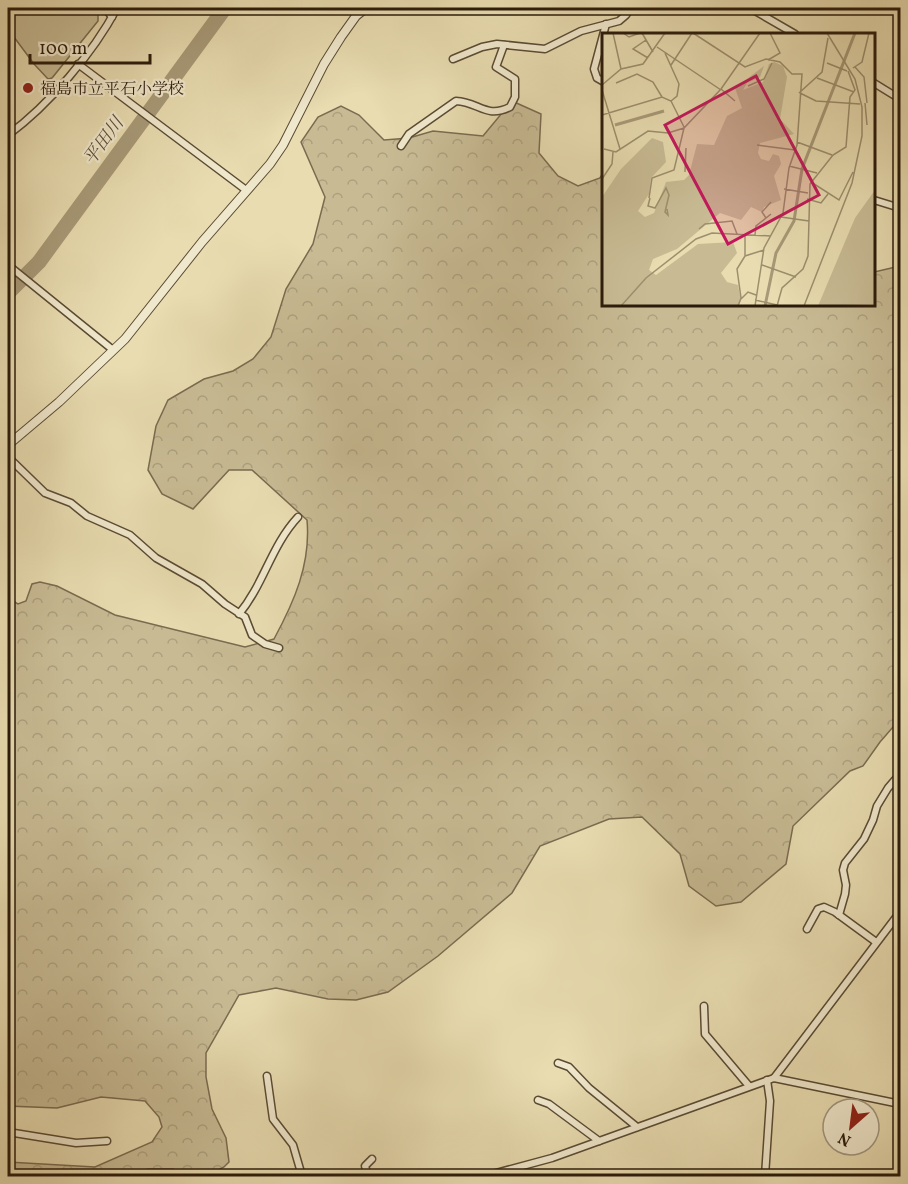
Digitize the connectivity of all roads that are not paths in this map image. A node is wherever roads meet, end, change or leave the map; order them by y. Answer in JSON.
{"nodes":[{"id":1,"x":105,"y":8,"type":"edge"},
{"id":2,"x":117,"y":8,"type":"edge"},
{"id":3,"x":366,"y":8,"type":"edge"},
{"id":4,"x":631,"y":8,"type":"edge"},
{"id":5,"x":750,"y":8,"type":"edge"},
{"id":6,"x":112,"y":17,"type":"junction"},
{"id":7,"x":606,"y":24,"type":"junction"},
{"id":8,"x":604,"y":33,"type":"edge"},
{"id":9,"x":793,"y":33,"type":"edge"},
{"id":10,"x":602,"y":39,"type":"edge"},
{"id":11,"x":504,"y":45,"type":"junction"},
{"id":12,"x":453,"y":59,"type":"dead end"},
{"id":13,"x":78,"y":64,"type":"junction"},
{"id":14,"x":602,"y":81,"type":"edge"},
{"id":15,"x":875,"y":83,"type":"edge"},
{"id":16,"x":900,"y":99,"type":"edge"},
{"id":17,"x":8,"y":134,"type":"edge"},
{"id":18,"x":401,"y":147,"type":"dead end"},
{"id":19,"x":246,"y":190,"type":"junction"},
{"id":20,"x":875,"y":201,"type":"edge"},
{"id":21,"x":900,"y":208,"type":"edge"},
{"id":22,"x":8,"y":265,"type":"edge"},
{"id":23,"x":113,"y":350,"type":"junction"},
{"id":24,"x":8,"y":446,"type":"edge"},
{"id":25,"x":8,"y":457,"type":"edge"},
{"id":26,"x":298,"y":517,"type":"dead end"},
{"id":27,"x":239,"y":614,"type":"junction"},
{"id":28,"x":279,"y":648,"type":"dead end"},
{"id":29,"x":900,"y":774,"type":"edge"},
{"id":30,"x":900,"y":912,"type":"edge"},
{"id":31,"x":840,"y":915,"type":"junction"},
{"id":32,"x":807,"y":928,"type":"dead end"},
{"id":33,"x":876,"y":942,"type":"junction"},
{"id":34,"x":704,"y":1006,"type":"dead end"},
{"id":35,"x":558,"y":1063,"type":"dead end"},
{"id":36,"x":267,"y":1076,"type":"dead end"},
{"id":37,"x":770,"y":1079,"type":"junction"},
{"id":38,"x":748,"y":1086,"type":"junction"},
{"id":39,"x":538,"y":1100,"type":"dead end"},
{"id":40,"x":900,"y":1104,"type":"edge"},
{"id":41,"x":637,"y":1127,"type":"junction"},
{"id":42,"x":8,"y":1132,"type":"edge"},
{"id":43,"x":599,"y":1141,"type":"junction"},
{"id":44,"x":107,"y":1142,"type":"dead end"},
{"id":45,"x":372,"y":1159,"type":"dead end"},
{"id":46,"x":301,"y":1175,"type":"edge"},
{"id":47,"x":291,"y":1176,"type":"edge"},
{"id":48,"x":369,"y":1176,"type":"edge"},
{"id":49,"x":485,"y":1176,"type":"edge"},
{"id":50,"x":765,"y":1176,"type":"edge"}],
"edges":[{"from":1,"to":6,"type":"street"},
{"from":2,"to":6,"type":"street"},
{"from":3,"to":19,"type":"street"},
{"from":4,"to":7,"type":"street"},
{"from":5,"to":9,"type":"street"},
{"from":6,"to":13,"type":"street"},
{"from":7,"to":8,"type":"street"},
{"from":7,"to":11,"type":"street"},
{"from":10,"to":14,"type":"street"},
{"from":11,"to":12,"type":"street"},
{"from":11,"to":18,"type":"street"},
{"from":13,"to":17,"type":"street"},
{"from":13,"to":19,"type":"street"},
{"from":15,"to":16,"type":"street"},
{"from":19,"to":23,"type":"street"},
{"from":20,"to":21,"type":"street"},
{"from":22,"to":23,"type":"street"},
{"from":23,"to":24,"type":"street"},
{"from":25,"to":27,"type":"street"},
{"from":26,"to":27,"type":"street"},
{"from":27,"to":28,"type":"street"},
{"from":29,"to":31,"type":"street"},
{"from":30,"to":33,"type":"street"},
{"from":31,"to":32,"type":"street"},
{"from":31,"to":33,"type":"street"},
{"from":33,"to":37,"type":"street"},
{"from":34,"to":38,"type":"street"},
{"from":35,"to":41,"type":"street"},
{"from":36,"to":46,"type":"street"},
{"from":37,"to":38,"type":"street"},
{"from":37,"to":40,"type":"street"},
{"from":37,"to":50,"type":"street"},
{"from":38,"to":41,"type":"street"},
{"from":39,"to":43,"type":"street"},
{"from":41,"to":43,"type":"street"},
{"from":42,"to":44,"type":"street"},
{"from":43,"to":49,"type":"street"},
{"from":45,"to":48,"type":"street"},
{"from":46,"to":47,"type":"street"}]}
